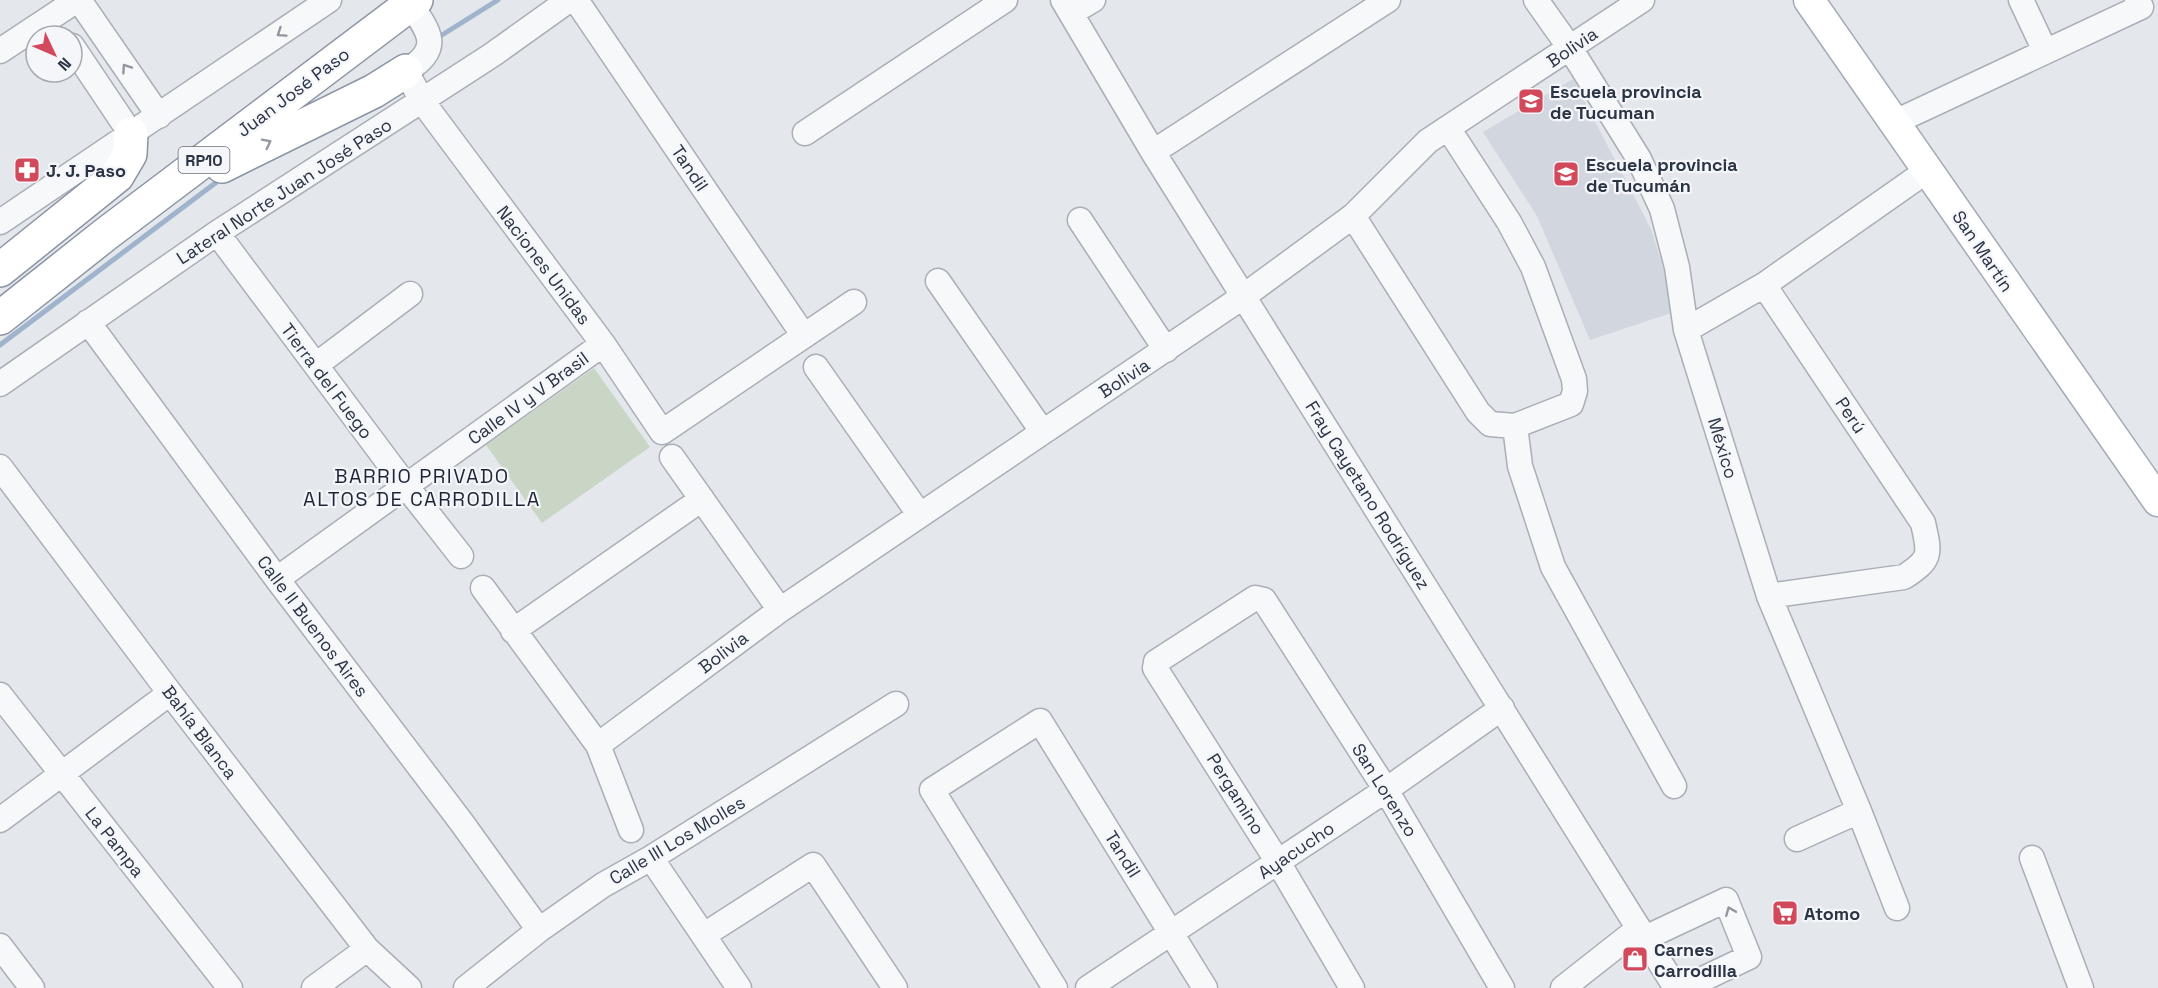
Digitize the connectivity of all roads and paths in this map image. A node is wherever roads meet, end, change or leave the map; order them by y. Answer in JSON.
{"nodes":[{"id":1,"x":78,"y":0,"type":"edge"},
{"id":2,"x":329,"y":0,"type":"edge"},
{"id":3,"x":569,"y":0,"type":"edge"},
{"id":4,"x":576,"y":0,"type":"edge"},
{"id":5,"x":1005,"y":0,"type":"edge"},
{"id":6,"x":1093,"y":0,"type":"edge"},
{"id":7,"x":1388,"y":0,"type":"edge"},
{"id":8,"x":1536,"y":0,"type":"edge"},
{"id":9,"x":1642,"y":0,"type":"edge"},
{"id":10,"x":1809,"y":0,"type":"edge"},
{"id":11,"x":2021,"y":0,"type":"edge"},
{"id":12,"x":2137,"y":0,"type":"edge"},
{"id":13,"x":404,"y":1,"type":"edge"},
{"id":14,"x":1067,"y":7,"type":"edge"},
{"id":15,"x":53,"y":17,"type":"edge"},
{"id":16,"x":429,"y":38,"type":"junction"},
{"id":17,"x":1570,"y":48,"type":"junction"},
{"id":18,"x":0,"y":51,"type":"edge"},
{"id":19,"x":2045,"y":51,"type":"junction"},
{"id":20,"x":84,"y":64,"type":"edge"},
{"id":21,"x":406,"y":71,"type":"junction"},
{"id":22,"x":456,"y":78,"type":"junction"},
{"id":23,"x":422,"y":101,"type":"junction"},
{"id":24,"x":159,"y":116,"type":"junction"},
{"id":25,"x":1895,"y":122,"type":"junction"},
{"id":26,"x":1448,"y":128,"type":"junction"},
{"id":27,"x":805,"y":133,"type":"dead end"},
{"id":28,"x":131,"y":134,"type":"junction"},
{"id":29,"x":1153,"y":152,"type":"junction"},
{"id":30,"x":1928,"y":170,"type":"junction"},
{"id":31,"x":1353,"y":216,"type":"junction"},
{"id":32,"x":1080,"y":220,"type":"dead end"},
{"id":33,"x":0,"y":222,"type":"edge"},
{"id":34,"x":217,"y":233,"type":"junction"},
{"id":35,"x":106,"y":234,"type":"junction"},
{"id":36,"x":0,"y":270,"type":"edge"},
{"id":37,"x":938,"y":281,"type":"dead end"},
{"id":38,"x":1764,"y":285,"type":"junction"},
{"id":39,"x":0,"y":291,"type":"edge"},
{"id":40,"x":410,"y":294,"type":"dead end"},
{"id":41,"x":1244,"y":296,"type":"junction"},
{"id":42,"x":854,"y":302,"type":"dead end"},
{"id":43,"x":0,"y":318,"type":"edge"},
{"id":44,"x":88,"y":322,"type":"junction"},
{"id":45,"x":1686,"y":330,"type":"junction"},
{"id":46,"x":804,"y":336,"type":"junction"},
{"id":47,"x":603,"y":344,"type":"junction"},
{"id":48,"x":1166,"y":350,"type":"junction"},
{"id":49,"x":316,"y":365,"type":"junction"},
{"id":50,"x":816,"y":367,"type":"dead end"},
{"id":51,"x":0,"y":384,"type":"edge"},
{"id":52,"x":1515,"y":426,"type":"junction"},
{"id":53,"x":1042,"y":431,"type":"junction"},
{"id":54,"x":672,"y":457,"type":"dead end"},
{"id":55,"x":0,"y":467,"type":"edge"},
{"id":56,"x":406,"y":486,"type":"junction"},
{"id":57,"x":702,"y":499,"type":"junction"},
{"id":58,"x":2158,"y":501,"type":"edge"},
{"id":59,"x":919,"y":514,"type":"junction"},
{"id":60,"x":461,"y":556,"type":"dead end"},
{"id":61,"x":278,"y":579,"type":"junction"},
{"id":62,"x":483,"y":588,"type":"dead end"},
{"id":63,"x":1769,"y":596,"type":"junction"},
{"id":64,"x":780,"y":610,"type":"junction"},
{"id":65,"x":513,"y":630,"type":"junction"},
{"id":66,"x":1155,"y":664,"type":"joint"},
{"id":67,"x":170,"y":693,"type":"junction"},
{"id":68,"x":0,"y":695,"type":"edge"},
{"id":69,"x":896,"y":704,"type":"dead end"},
{"id":70,"x":1502,"y":708,"type":"junction"},
{"id":71,"x":598,"y":745,"type":"junction"},
{"id":72,"x":61,"y":773,"type":"junction"},
{"id":73,"x":1674,"y":786,"type":"dead end"},
{"id":74,"x":1386,"y":790,"type":"junction"},
{"id":75,"x":1859,"y":811,"type":"junction"},
{"id":76,"x":0,"y":820,"type":"edge"},
{"id":77,"x":631,"y":830,"type":"dead end"},
{"id":78,"x":1797,"y":838,"type":"dead end"},
{"id":79,"x":651,"y":858,"type":"junction"},
{"id":80,"x":2032,"y":858,"type":"dead end"},
{"id":81,"x":1278,"y":862,"type":"junction"},
{"id":82,"x":1897,"y":908,"type":"dead end"},
{"id":83,"x":538,"y":930,"type":"junction"},
{"id":84,"x":1172,"y":932,"type":"junction"},
{"id":85,"x":1642,"y":933,"type":"junction"},
{"id":86,"x":704,"y":935,"type":"junction"},
{"id":87,"x":0,"y":945,"type":"edge"},
{"id":88,"x":367,"y":950,"type":"junction"},
{"id":89,"x":32,"y":988,"type":"edge"},
{"id":90,"x":230,"y":988,"type":"edge"},
{"id":91,"x":314,"y":988,"type":"edge"},
{"id":92,"x":409,"y":988,"type":"edge"},
{"id":93,"x":466,"y":988,"type":"edge"},
{"id":94,"x":739,"y":988,"type":"edge"},
{"id":95,"x":895,"y":988,"type":"edge"},
{"id":96,"x":1055,"y":988,"type":"edge"},
{"id":97,"x":1088,"y":988,"type":"edge"},
{"id":98,"x":1205,"y":988,"type":"edge"},
{"id":99,"x":1352,"y":988,"type":"edge"},
{"id":100,"x":1502,"y":988,"type":"edge"},
{"id":101,"x":1563,"y":988,"type":"edge"},
{"id":102,"x":1676,"y":988,"type":"edge"},
{"id":103,"x":1684,"y":988,"type":"edge"},
{"id":104,"x":2081,"y":988,"type":"edge"}],
"edges":[{"from":1,"to":15,"type":"street"},
{"from":24,"to":1,"type":"street","one_way":true},
{"from":2,"to":24,"type":"street","one_way":true},
{"from":3,"to":22,"type":"street","name":"Lateral Norte Juan José Paso"},
{"from":4,"to":46,"type":"street","name":"Tandil"},
{"from":5,"to":27,"type":"street"},
{"from":6,"to":14,"type":"street"},
{"from":7,"to":29,"type":"street"},
{"from":8,"to":17,"type":"street","name":"México"},
{"from":9,"to":17,"type":"street","name":"Bolivia"},
{"from":10,"to":25,"type":"main road","name":"San Martín"},
{"from":11,"to":19,"type":"street"},
{"from":12,"to":19,"type":"street"},
{"from":13,"to":16,"type":"street"},
{"from":13,"to":35,"type":"highway","name":"Juan José Paso","number":"RP10"},
{"from":13,"to":39,"type":"highway","name":"Juan José Paso","number":"RP10"},
{"from":14,"to":29,"type":"street","name":"Fray Cayetano Rodríguez"},
{"from":15,"to":18,"type":"street"},
{"from":16,"to":21,"type":"street"},
{"from":16,"to":22,"type":"street"},
{"from":17,"to":26,"type":"street","name":"Bolivia"},
{"from":17,"to":45,"type":"street","name":"México"},
{"from":19,"to":25,"type":"street"},
{"from":20,"to":28,"type":"street"},
{"from":21,"to":23,"type":"street","name":"Naciones Unidas"},
{"from":35,"to":21,"type":"highway","one_way":true},
{"from":22,"to":23,"type":"street","name":"Lateral Norte Juan José Paso"},
{"from":23,"to":34,"type":"street","name":"Lateral Norte Juan José Paso"},
{"from":23,"to":47,"type":"street","name":"Naciones Unidas"},
{"from":24,"to":28,"type":"street"},
{"from":25,"to":30,"type":"main road","name":"San Martín"},
{"from":26,"to":31,"type":"street","name":"Bolivia"},
{"from":26,"to":52,"type":"street"},
{"from":28,"to":33,"type":"street"},
{"from":28,"to":36,"type":"highway"},
{"from":29,"to":41,"type":"street","name":"Fray Cayetano Rodríguez"},
{"from":30,"to":38,"type":"street"},
{"from":30,"to":58,"type":"main road","name":"San Martín"},
{"from":31,"to":41,"type":"street","name":"Bolivia"},
{"from":31,"to":52,"type":"street"},
{"from":32,"to":48,"type":"street"},
{"from":34,"to":44,"type":"street","name":"Lateral Norte Juan José Paso"},
{"from":34,"to":49,"type":"street","name":"Tierra del Fuego"},
{"from":35,"to":43,"type":"highway","name":"Juan José Paso","number":"RP10"},
{"from":37,"to":53,"type":"street"},
{"from":38,"to":45,"type":"street"},
{"from":38,"to":63,"type":"street","name":"Perú"},
{"from":40,"to":49,"type":"street"},
{"from":41,"to":48,"type":"street","name":"Bolivia"},
{"from":41,"to":70,"type":"street","name":"Fray Cayetano Rodríguez"},
{"from":42,"to":46,"type":"street"},
{"from":44,"to":51,"type":"street","name":"Lateral Norte Juan José Paso"},
{"from":44,"to":61,"type":"street","name":"Calle II Buenos Aires"},
{"from":45,"to":63,"type":"street","name":"México"},
{"from":46,"to":47,"type":"street","name":"Naciones Unidas"},
{"from":47,"to":56,"type":"street","name":"Calle IV y V Brasil"},
{"from":48,"to":53,"type":"street","name":"Bolivia"},
{"from":49,"to":56,"type":"street","name":"Tierra del Fuego"},
{"from":50,"to":59,"type":"street"},
{"from":52,"to":73,"type":"street"},
{"from":53,"to":59,"type":"street","name":"Bolivia"},
{"from":54,"to":57,"type":"street"},
{"from":55,"to":67,"type":"street","name":"Bahía Blanca"},
{"from":56,"to":60,"type":"street","name":"Tierra del Fuego"},
{"from":56,"to":61,"type":"street","name":"Calle IV y V Brasil"},
{"from":57,"to":64,"type":"street"},
{"from":57,"to":65,"type":"street"},
{"from":59,"to":64,"type":"street","name":"Bolivia"},
{"from":61,"to":83,"type":"street","name":"Calle II Buenos Aires"},
{"from":62,"to":65,"type":"street"},
{"from":63,"to":75,"type":"street","name":"México"},
{"from":64,"to":71,"type":"street","name":"Bolivia"},
{"from":65,"to":71,"type":"street"},
{"from":66,"to":74,"type":"street","name":"San Lorenzo"},
{"from":66,"to":81,"type":"street","name":"Pergamino"},
{"from":67,"to":72,"type":"street"},
{"from":67,"to":88,"type":"street","name":"Bahía Blanca"},
{"from":68,"to":72,"type":"street","name":"La Pampa"},
{"from":69,"to":79,"type":"street","name":"Calle III Los Molles"},
{"from":70,"to":74,"type":"street","name":"Ayacucho"},
{"from":70,"to":85,"type":"street","name":"Fray Cayetano Rodríguez"},
{"from":71,"to":77,"type":"street"},
{"from":72,"to":76,"type":"street"},
{"from":72,"to":90,"type":"street","name":"La Pampa"},
{"from":74,"to":81,"type":"street","name":"Ayacucho"},
{"from":74,"to":100,"type":"street","name":"San Lorenzo"},
{"from":75,"to":78,"type":"street"},
{"from":75,"to":82,"type":"street","name":"México"},
{"from":79,"to":83,"type":"street","name":"Calle III Los Molles"},
{"from":79,"to":86,"type":"street"},
{"from":80,"to":104,"type":"street"},
{"from":81,"to":84,"type":"street","name":"Ayacucho"},
{"from":81,"to":99,"type":"street","name":"Pergamino"},
{"from":83,"to":93,"type":"street","name":"Calle III Los Molles"},
{"from":84,"to":96,"type":"street","name":"Tandil"},
{"from":84,"to":97,"type":"street","name":"Ayacucho"},
{"from":84,"to":98,"type":"street","name":"Tandil"},
{"from":85,"to":101,"type":"street"},
{"from":85,"to":102,"type":"street","name":"Fray Cayetano Rodríguez"},
{"from":103,"to":85,"type":"street","one_way":true},
{"from":86,"to":94,"type":"street"},
{"from":86,"to":95,"type":"street"},
{"from":87,"to":89,"type":"street"},
{"from":88,"to":91,"type":"street"},
{"from":88,"to":92,"type":"street","name":"Bahía Blanca"}]}
